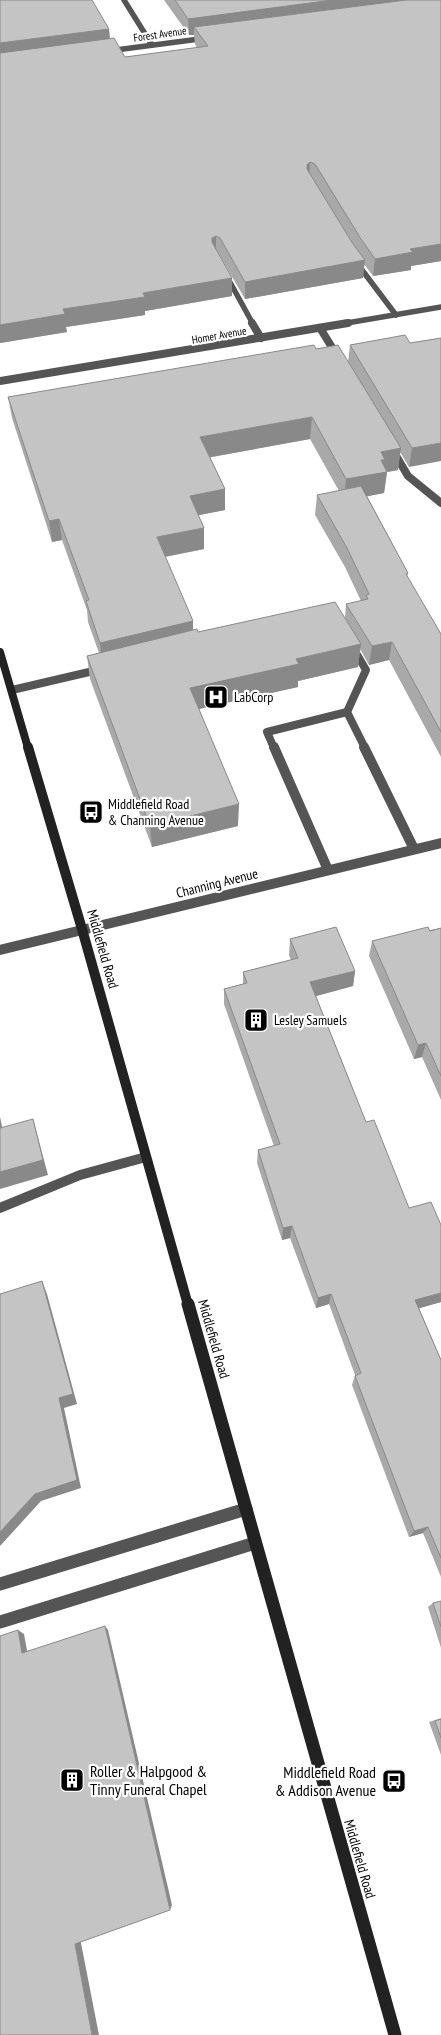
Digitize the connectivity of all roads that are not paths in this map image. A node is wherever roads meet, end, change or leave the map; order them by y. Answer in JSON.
{"nodes":[{"id":1,"x":124,"y":0,"type":"edge"},
{"id":2,"x":212,"y":37,"type":"edge"},
{"id":3,"x":152,"y":45,"type":"junction"},
{"id":4,"x":105,"y":51,"type":"edge"},
{"id":5,"x":355,"y":259,"type":"edge"},
{"id":6,"x":220,"y":266,"type":"edge"},
{"id":7,"x":441,"y":307,"type":"edge"},
{"id":8,"x":396,"y":315,"type":"junction"},
{"id":9,"x":320,"y":328,"type":"junction"},
{"id":10,"x":261,"y":338,"type":"junction"},
{"id":11,"x":340,"y":360,"type":"edge"},
{"id":12,"x":0,"y":382,"type":"edge"},
{"id":13,"x":389,"y":443,"type":"edge"},
{"id":14,"x":441,"y":502,"type":"edge"},
{"id":15,"x":347,"y":639,"type":"edge"},
{"id":16,"x":0,"y":652,"type":"edge"},
{"id":17,"x":109,"y":667,"type":"edge"},
{"id":18,"x":2,"y":669,"type":"edge"},
{"id":19,"x":12,"y":690,"type":"junction"},
{"id":20,"x":347,"y":712,"type":"junction"},
{"id":21,"x":441,"y":842,"type":"edge"},
{"id":22,"x":414,"y":849,"type":"junction"},
{"id":23,"x":328,"y":870,"type":"junction"},
{"id":24,"x":82,"y":929,"type":"junction"},
{"id":25,"x":0,"y":950,"type":"edge"},
{"id":26,"x":146,"y":1156,"type":"junction"},
{"id":27,"x":0,"y":1208,"type":"edge"},
{"id":28,"x":246,"y":1509,"type":"junction"},
{"id":29,"x":255,"y":1544,"type":"junction"},
{"id":30,"x":0,"y":1584,"type":"edge"},
{"id":31,"x":0,"y":1622,"type":"edge"},
{"id":32,"x":394,"y":2035,"type":"edge"}],
"edges":[{"from":1,"to":3,"type":"street"},
{"from":2,"to":3,"type":"street","name":"Forest Avenue"},
{"from":3,"to":4,"type":"street","name":"Forest Avenue"},
{"from":5,"to":8,"type":"street"},
{"from":6,"to":10,"type":"street"},
{"from":7,"to":8,"type":"street","name":"Homer Avenue"},
{"from":8,"to":9,"type":"street","name":"Homer Avenue"},
{"from":9,"to":10,"type":"street","name":"Homer Avenue"},
{"from":9,"to":11,"type":"street"},
{"from":10,"to":12,"type":"street","name":"Homer Avenue"},
{"from":13,"to":14,"type":"street"},
{"from":15,"to":20,"type":"street"},
{"from":16,"to":18,"type":"main road","name":"Middlefield Road"},
{"from":17,"to":19,"type":"street"},
{"from":18,"to":19,"type":"main road","name":"Middlefield Road"},
{"from":19,"to":24,"type":"main road","name":"Middlefield Road"},
{"from":20,"to":22,"type":"street"},
{"from":20,"to":23,"type":"street"},
{"from":21,"to":22,"type":"street","name":"Channing Avenue"},
{"from":22,"to":23,"type":"street","name":"Channing Avenue"},
{"from":23,"to":24,"type":"street","name":"Channing Avenue"},
{"from":24,"to":25,"type":"street","name":"Channing Avenue"},
{"from":24,"to":26,"type":"main road","name":"Middlefield Road"},
{"from":26,"to":27,"type":"street"},
{"from":26,"to":28,"type":"main road","name":"Middlefield Road"},
{"from":28,"to":29,"type":"main road","name":"Middlefield Road"},
{"from":28,"to":30,"type":"street"},
{"from":29,"to":31,"type":"street"},
{"from":29,"to":32,"type":"main road","name":"Middlefield Road"}]}
